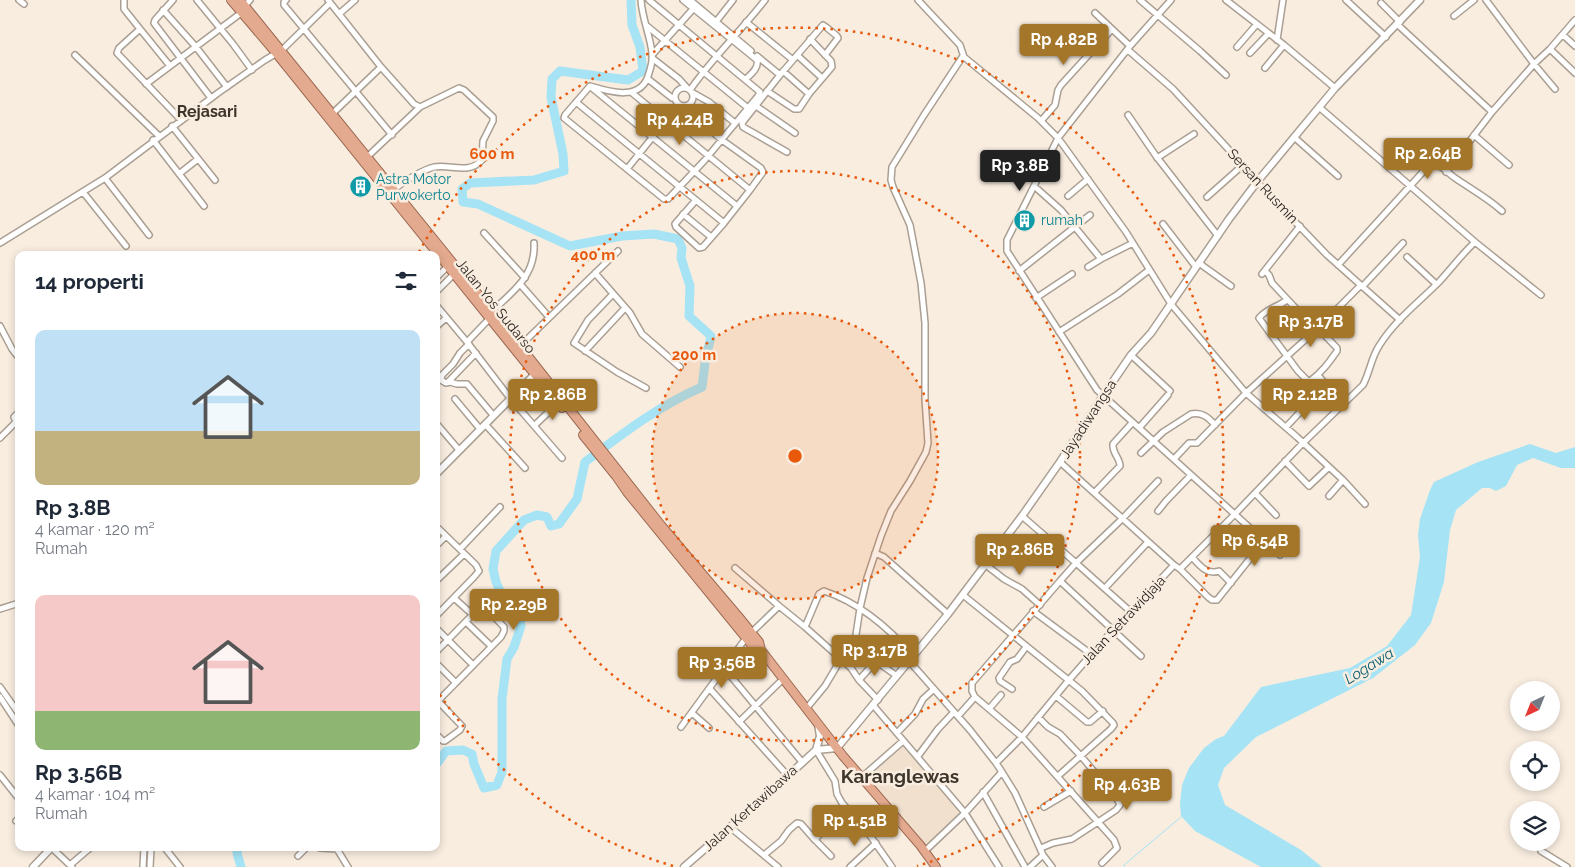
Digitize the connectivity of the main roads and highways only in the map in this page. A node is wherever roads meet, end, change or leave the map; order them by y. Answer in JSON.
{"nodes":[{"id":1,"x":231,"y":0,"type":"edge"},
{"id":2,"x":244,"y":5,"type":"edge"},
{"id":3,"x":279,"y":52,"type":"junction"},
{"id":4,"x":436,"y":251,"type":"edge"},
{"id":5,"x":440,"y":256,"type":"edge"},
{"id":6,"x":491,"y":315,"type":"junction"},
{"id":7,"x":537,"y":372,"type":"junction"},
{"id":8,"x":584,"y":432,"type":"junction"},
{"id":9,"x":934,"y":866,"type":"edge"}],
"edges":[{"from":1,"to":2,"type":"highway","name":"Jalan Yos Sudarso"},
{"from":2,"to":3,"type":"highway","name":"Jalan Yos Sudarso"},
{"from":3,"to":4,"type":"highway","name":"Jalan Yos Sudarso"},
{"from":3,"to":6,"type":"highway","name":"Jalan Yos Sudarso"},
{"from":5,"to":6,"type":"highway","name":"Jalan Yos Sudarso"},
{"from":6,"to":7,"type":"highway","name":"Jalan Yos Sudarso"},
{"from":6,"to":7,"type":"highway","name":"Jalan Yos Sudarso"},
{"from":7,"to":8,"type":"highway","name":"Jalan Yos Sudarso"},
{"from":7,"to":8,"type":"highway","name":"Jalan Yos Sudarso"},
{"from":8,"to":9,"type":"highway","name":"Jalan Yos Sudarso"}]}
